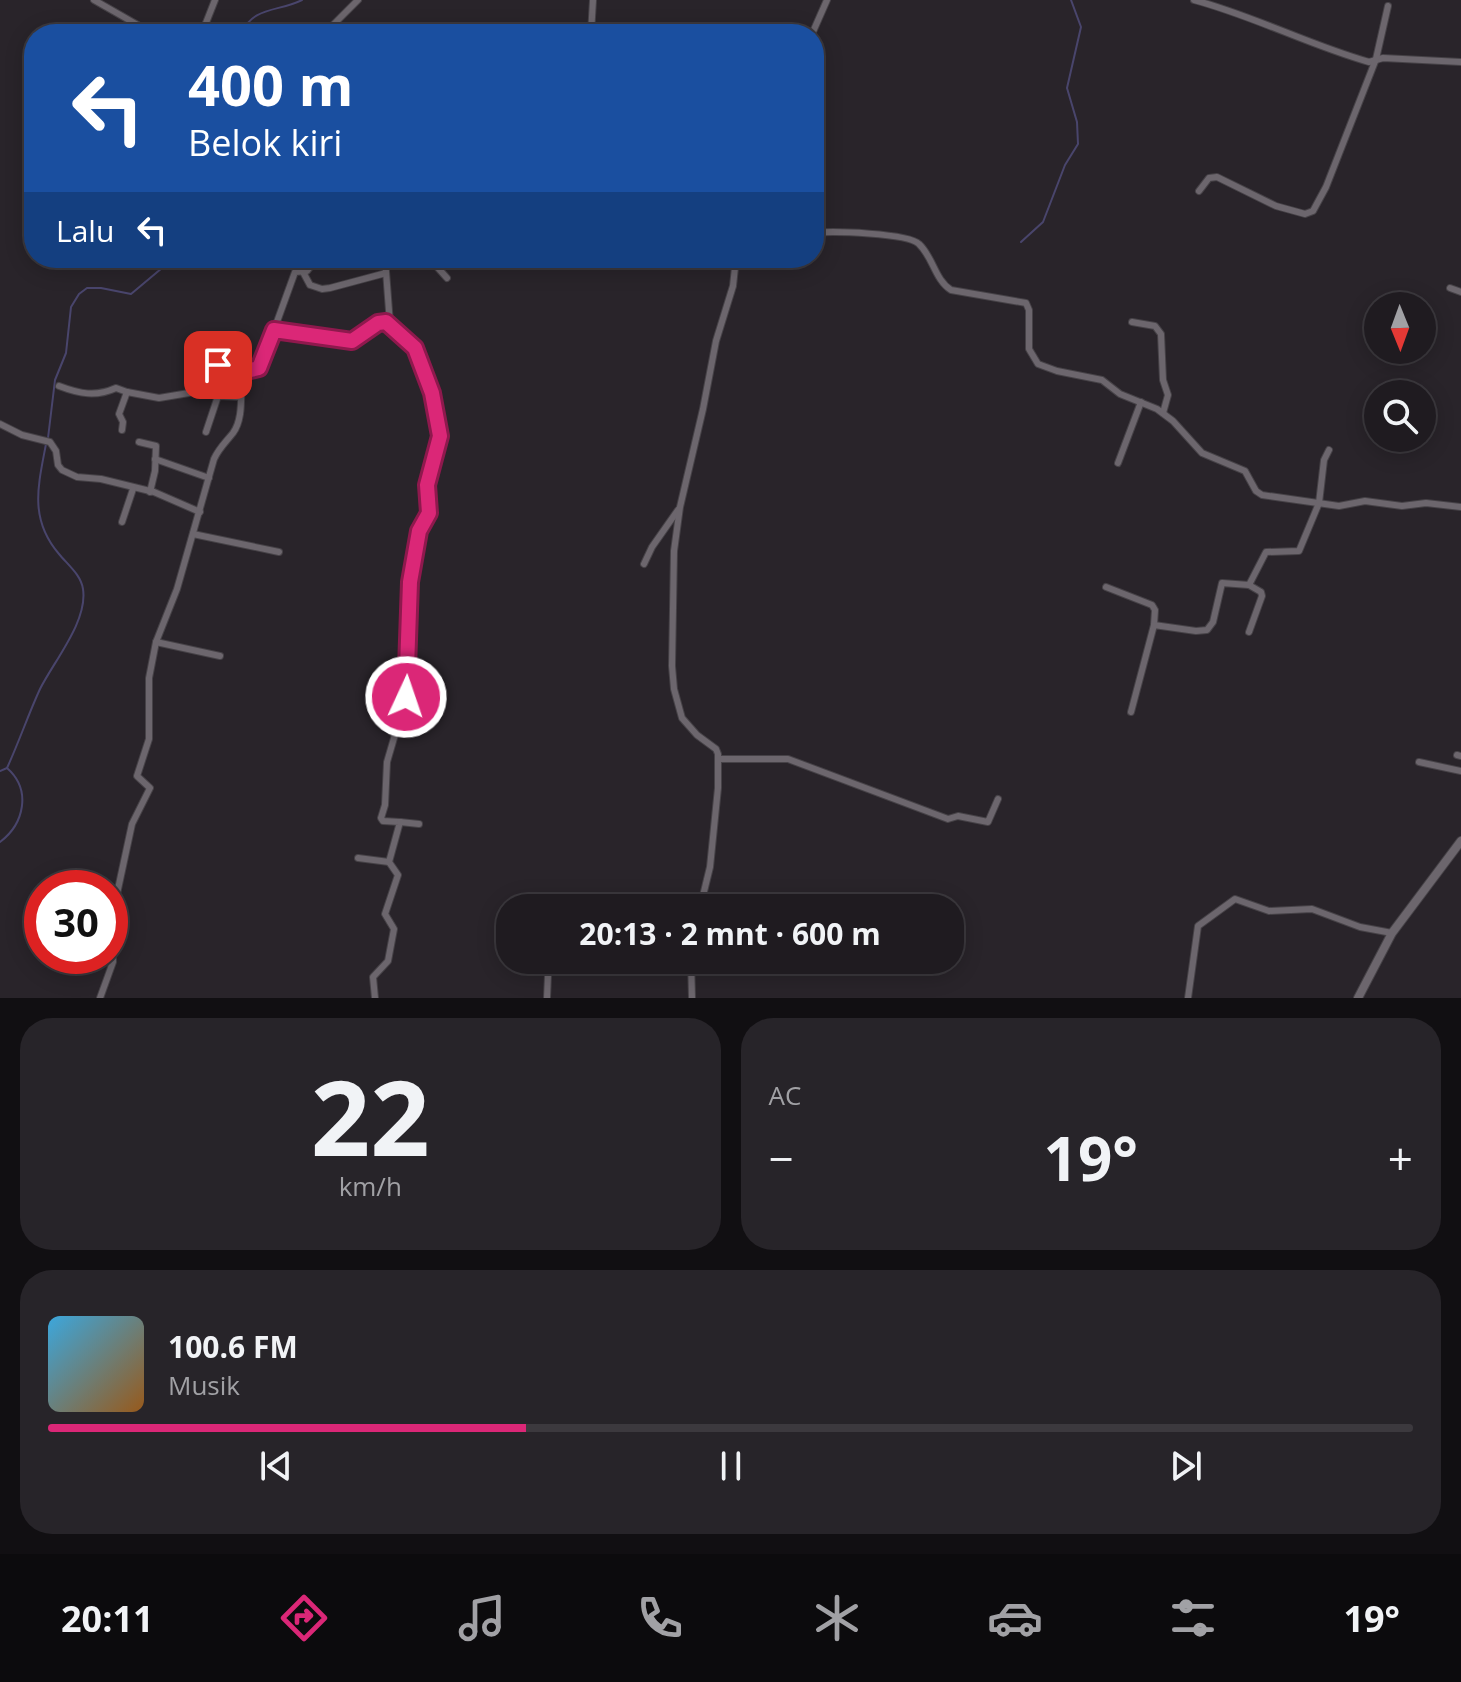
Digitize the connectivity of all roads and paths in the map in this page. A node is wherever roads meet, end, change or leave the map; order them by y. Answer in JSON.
{"nodes":[{"id":1,"x":94,"y":0,"type":"edge"},
{"id":2,"x":215,"y":0,"type":"edge"},
{"id":3,"x":358,"y":0,"type":"edge"},
{"id":4,"x":593,"y":0,"type":"edge"},
{"id":5,"x":827,"y":0,"type":"edge"},
{"id":6,"x":1194,"y":0,"type":"edge"},
{"id":7,"x":1388,"y":6,"type":"dead end"},
{"id":8,"x":136,"y":24,"type":"edge"},
{"id":9,"x":208,"y":24,"type":"edge"},
{"id":10,"x":334,"y":24,"type":"edge"},
{"id":11,"x":592,"y":24,"type":"edge"},
{"id":12,"x":816,"y":24,"type":"edge"},
{"id":13,"x":1376,"y":59,"type":"junction"},
{"id":14,"x":1461,"y":62,"type":"edge"},
{"id":15,"x":1199,"y":191,"type":"dead end"},
{"id":16,"x":824,"y":232,"type":"edge"},
{"id":17,"x":311,"y":268,"type":"edge"},
{"id":18,"x":386,"y":268,"type":"edge"},
{"id":19,"x":438,"y":268,"type":"edge"},
{"id":20,"x":735,"y":268,"type":"edge"},
{"id":21,"x":303,"y":272,"type":"junction"},
{"id":22,"x":386,"y":273,"type":"junction"},
{"id":23,"x":447,"y":278,"type":"dead end"},
{"id":24,"x":1450,"y":288,"type":"dead end"},
{"id":25,"x":1461,"y":292,"type":"edge"},
{"id":26,"x":1132,"y":322,"type":"dead end"},
{"id":27,"x":390,"y":324,"type":"junction"},
{"id":28,"x":274,"y":330,"type":"junction"},
{"id":29,"x":246,"y":371,"type":"junction"},
{"id":30,"x":59,"y":386,"type":"dead end"},
{"id":31,"x":127,"y":392,"type":"junction"},
{"id":32,"x":241,"y":397,"type":"junction"},
{"id":33,"x":1141,"y":402,"type":"junction"},
{"id":34,"x":1163,"y":413,"type":"junction"},
{"id":35,"x":0,"y":424,"type":"edge"},
{"id":36,"x":122,"y":430,"type":"dead end"},
{"id":37,"x":206,"y":432,"type":"dead end"},
{"id":38,"x":139,"y":442,"type":"dead end"},
{"id":39,"x":1329,"y":450,"type":"dead end"},
{"id":40,"x":155,"y":459,"type":"junction"},
{"id":41,"x":1118,"y":463,"type":"dead end"},
{"id":42,"x":209,"y":478,"type":"junction"},
{"id":43,"x":133,"y":489,"type":"junction"},
{"id":44,"x":150,"y":492,"type":"junction"},
{"id":45,"x":1319,"y":503,"type":"junction"},
{"id":46,"x":680,"y":507,"type":"junction"},
{"id":47,"x":1461,"y":507,"type":"edge"},
{"id":48,"x":200,"y":512,"type":"junction"},
{"id":49,"x":122,"y":522,"type":"dead end"},
{"id":50,"x":193,"y":534,"type":"junction"},
{"id":51,"x":279,"y":552,"type":"dead end"},
{"id":52,"x":644,"y":564,"type":"dead end"},
{"id":53,"x":1249,"y":585,"type":"junction"},
{"id":54,"x":1106,"y":587,"type":"dead end"},
{"id":55,"x":1154,"y":625,"type":"junction"},
{"id":56,"x":1249,"y":632,"type":"dead end"},
{"id":57,"x":156,"y":642,"type":"junction"},
{"id":58,"x":220,"y":656,"type":"dead end"},
{"id":59,"x":1131,"y":712,"type":"dead end"},
{"id":60,"x":718,"y":759,"type":"junction"},
{"id":61,"x":1419,"y":762,"type":"dead end"},
{"id":62,"x":1461,"y":771,"type":"edge"},
{"id":63,"x":998,"y":799,"type":"dead end"},
{"id":64,"x":400,"y":822,"type":"junction"},
{"id":65,"x":419,"y":824,"type":"dead end"},
{"id":66,"x":1461,"y":841,"type":"edge"},
{"id":67,"x":358,"y":858,"type":"dead end"},
{"id":68,"x":389,"y":862,"type":"junction"},
{"id":69,"x":703,"y":894,"type":"edge"},
{"id":70,"x":1392,"y":933,"type":"junction"},
{"id":71,"x":549,"y":974,"type":"edge"},
{"id":72,"x":691,"y":974,"type":"edge"},
{"id":73,"x":100,"y":998,"type":"edge"},
{"id":74,"x":375,"y":998,"type":"edge"},
{"id":75,"x":547,"y":998,"type":"edge"},
{"id":76,"x":692,"y":998,"type":"edge"},
{"id":77,"x":1188,"y":998,"type":"edge"},
{"id":78,"x":1358,"y":998,"type":"edge"}],
"edges":[{"from":1,"to":8,"type":"street"},
{"from":2,"to":9,"type":"street"},
{"from":3,"to":10,"type":"street"},
{"from":4,"to":11,"type":"street"},
{"from":5,"to":12,"type":"street"},
{"from":6,"to":13,"type":"street"},
{"from":7,"to":13,"type":"street"},
{"from":13,"to":14,"type":"street"},
{"from":13,"to":15,"type":"street"},
{"from":16,"to":33,"type":"street"},
{"from":17,"to":21,"type":"street"},
{"from":18,"to":22,"type":"street"},
{"from":19,"to":23,"type":"street"},
{"from":20,"to":46,"type":"street"},
{"from":21,"to":22,"type":"street"},
{"from":21,"to":28,"type":"street"},
{"from":22,"to":27,"type":"street"},
{"from":24,"to":25,"type":"street"},
{"from":26,"to":34,"type":"street"},
{"from":27,"to":28,"type":"street"},
{"from":27,"to":64,"type":"street"},
{"from":28,"to":29,"type":"street"},
{"from":29,"to":31,"type":"street"},
{"from":29,"to":32,"type":"street"},
{"from":30,"to":31,"type":"street"},
{"from":31,"to":36,"type":"street"},
{"from":32,"to":37,"type":"street"},
{"from":32,"to":42,"type":"street"},
{"from":33,"to":34,"type":"street"},
{"from":33,"to":41,"type":"street"},
{"from":34,"to":45,"type":"street"},
{"from":35,"to":43,"type":"street"},
{"from":38,"to":40,"type":"street"},
{"from":39,"to":45,"type":"street"},
{"from":40,"to":42,"type":"street"},
{"from":40,"to":44,"type":"street"},
{"from":42,"to":48,"type":"street"},
{"from":43,"to":44,"type":"street"},
{"from":43,"to":49,"type":"street"},
{"from":44,"to":48,"type":"street"},
{"from":45,"to":47,"type":"street"},
{"from":45,"to":53,"type":"street"},
{"from":46,"to":52,"type":"street"},
{"from":46,"to":60,"type":"street"},
{"from":48,"to":50,"type":"street"},
{"from":50,"to":51,"type":"street"},
{"from":50,"to":57,"type":"street"},
{"from":53,"to":55,"type":"street"},
{"from":53,"to":56,"type":"street"},
{"from":54,"to":55,"type":"street"},
{"from":55,"to":59,"type":"street"},
{"from":57,"to":58,"type":"street"},
{"from":57,"to":73,"type":"street"},
{"from":60,"to":63,"type":"street"},
{"from":60,"to":69,"type":"street"},
{"from":61,"to":62,"type":"street"},
{"from":64,"to":65,"type":"street"},
{"from":64,"to":68,"type":"street"},
{"from":66,"to":70,"type":"street"},
{"from":67,"to":68,"type":"street"},
{"from":68,"to":74,"type":"street"},
{"from":70,"to":77,"type":"street"},
{"from":70,"to":78,"type":"street"},
{"from":71,"to":75,"type":"street"},
{"from":72,"to":76,"type":"street"}]}
